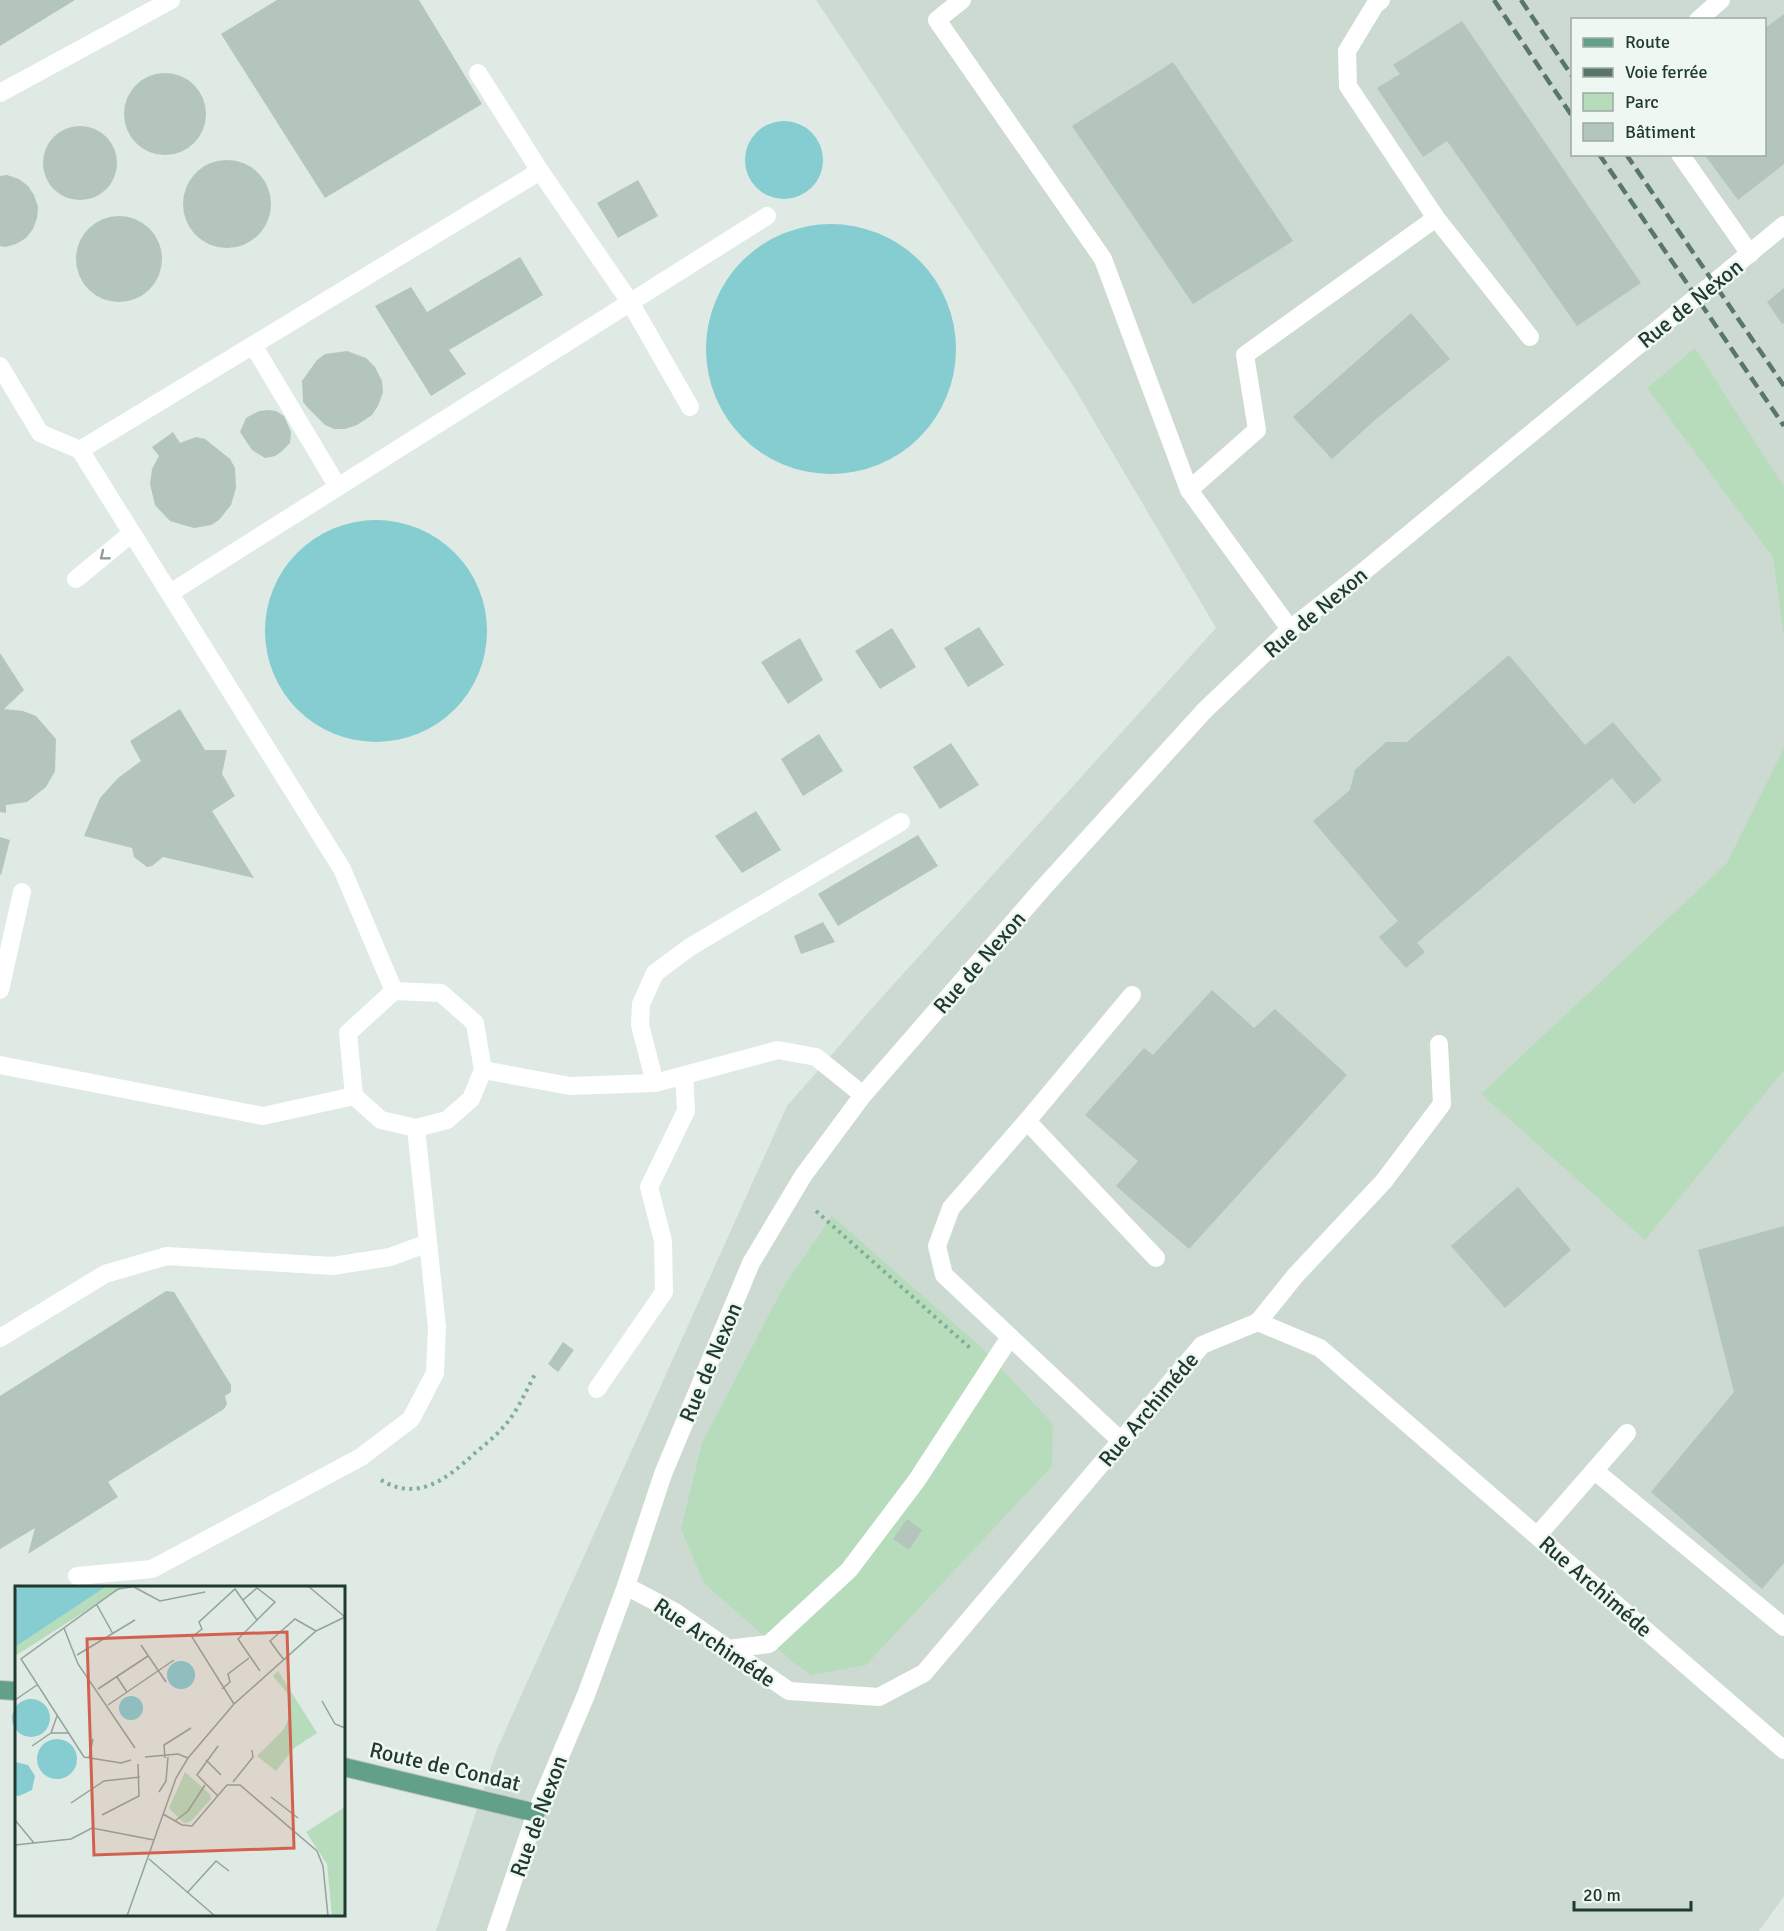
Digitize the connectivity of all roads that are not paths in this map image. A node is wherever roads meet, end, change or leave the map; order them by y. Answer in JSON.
{"nodes":[{"id":1,"x":171,"y":0,"type":"edge"},
{"id":2,"x":962,"y":0,"type":"edge"},
{"id":3,"x":1381,"y":0,"type":"edge"},
{"id":4,"x":1721,"y":0,"type":"edge"},
{"id":5,"x":1700,"y":18,"type":"edge"},
{"id":6,"x":478,"y":73,"type":"dead end"},
{"id":7,"x":0,"y":93,"type":"edge"},
{"id":8,"x":1681,"y":156,"type":"edge"},
{"id":9,"x":540,"y":171,"type":"junction"},
{"id":10,"x":767,"y":216,"type":"dead end"},
{"id":11,"x":1436,"y":218,"type":"junction"},
{"id":12,"x":1784,"y":225,"type":"edge"},
{"id":13,"x":1750,"y":254,"type":"junction"},
{"id":14,"x":630,"y":302,"type":"junction"},
{"id":15,"x":1530,"y":337,"type":"dead end"},
{"id":16,"x":253,"y":345,"type":"junction"},
{"id":17,"x":0,"y":366,"type":"edge"},
{"id":18,"x":690,"y":407,"type":"dead end"},
{"id":19,"x":80,"y":450,"type":"junction"},
{"id":20,"x":338,"y":487,"type":"junction"},
{"id":21,"x":1189,"y":490,"type":"junction"},
{"id":22,"x":132,"y":533,"type":"junction"},
{"id":23,"x":76,"y":579,"type":"dead end"},
{"id":24,"x":170,"y":593,"type":"junction"},
{"id":25,"x":1290,"y":629,"type":"junction"},
{"id":26,"x":901,"y":822,"type":"dead end"},
{"id":27,"x":22,"y":892,"type":"dead end"},
{"id":28,"x":0,"y":990,"type":"edge"},
{"id":29,"x":394,"y":990,"type":"junction"},
{"id":30,"x":1132,"y":995,"type":"dead end"},
{"id":31,"x":1439,"y":1044,"type":"dead end"},
{"id":32,"x":0,"y":1065,"type":"edge"},
{"id":33,"x":483,"y":1070,"type":"junction"},
{"id":34,"x":684,"y":1075,"type":"junction"},
{"id":35,"x":655,"y":1083,"type":"junction"},
{"id":36,"x":863,"y":1095,"type":"junction"},
{"id":37,"x":354,"y":1096,"type":"junction"},
{"id":38,"x":1027,"y":1120,"type":"junction"},
{"id":39,"x":416,"y":1128,"type":"junction"},
{"id":40,"x":428,"y":1243,"type":"junction"},
{"id":41,"x":1156,"y":1258,"type":"dead end"},
{"id":42,"x":1258,"y":1322,"type":"junction"},
{"id":43,"x":1010,"y":1337,"type":"junction"},
{"id":44,"x":0,"y":1338,"type":"edge"},
{"id":45,"x":597,"y":1389,"type":"dead end"},
{"id":46,"x":1627,"y":1433,"type":"dead end"},
{"id":47,"x":1121,"y":1441,"type":"junction"},
{"id":48,"x":1595,"y":1471,"type":"junction"},
{"id":49,"x":1538,"y":1536,"type":"junction"},
{"id":50,"x":77,"y":1576,"type":"dead end"},
{"id":51,"x":626,"y":1586,"type":"junction"},
{"id":52,"x":1784,"y":1627,"type":"edge"},
{"id":53,"x":728,"y":1649,"type":"junction"},
{"id":54,"x":0,"y":1690,"type":"edge"},
{"id":55,"x":15,"y":1691,"type":"edge"},
{"id":56,"x":1784,"y":1750,"type":"edge"},
{"id":57,"x":345,"y":1767,"type":"edge"},
{"id":58,"x":536,"y":1813,"type":"junction"},
{"id":59,"x":496,"y":1931,"type":"edge"}],
"edges":[{"from":1,"to":7,"type":"street"},
{"from":2,"to":21,"type":"street"},
{"from":3,"to":11,"type":"street"},
{"from":4,"to":5,"type":"street"},
{"from":6,"to":9,"type":"street"},
{"from":8,"to":13,"type":"street"},
{"from":9,"to":14,"type":"street"},
{"from":9,"to":16,"type":"street"},
{"from":10,"to":14,"type":"street"},
{"from":11,"to":15,"type":"street"},
{"from":11,"to":21,"type":"street"},
{"from":12,"to":13,"type":"street","name":"Rue de Nexon"},
{"from":13,"to":25,"type":"street","name":"Rue de Nexon"},
{"from":14,"to":18,"type":"street"},
{"from":14,"to":20,"type":"street"},
{"from":16,"to":19,"type":"street"},
{"from":16,"to":20,"type":"street"},
{"from":17,"to":19,"type":"street"},
{"from":19,"to":22,"type":"street"},
{"from":20,"to":24,"type":"street"},
{"from":21,"to":25,"type":"street"},
{"from":22,"to":23,"type":"street","one_way":true},
{"from":22,"to":24,"type":"street"},
{"from":24,"to":29,"type":"street"},
{"from":25,"to":36,"type":"street","name":"Rue de Nexon"},
{"from":26,"to":35,"type":"street"},
{"from":27,"to":28,"type":"street"},
{"from":29,"to":33,"type":"street"},
{"from":29,"to":37,"type":"street"},
{"from":30,"to":38,"type":"street"},
{"from":31,"to":42,"type":"street"},
{"from":32,"to":37,"type":"street"},
{"from":33,"to":35,"type":"street"},
{"from":33,"to":39,"type":"street"},
{"from":34,"to":35,"type":"street"},
{"from":34,"to":36,"type":"street"},
{"from":34,"to":45,"type":"street"},
{"from":36,"to":51,"type":"street","name":"Rue de Nexon"},
{"from":37,"to":39,"type":"street"},
{"from":38,"to":41,"type":"street"},
{"from":38,"to":43,"type":"street"},
{"from":39,"to":40,"type":"street"},
{"from":40,"to":44,"type":"street"},
{"from":40,"to":50,"type":"street"},
{"from":42,"to":47,"type":"street","name":"Rue Archiméde"},
{"from":42,"to":49,"type":"street","name":"Rue Archiméde"},
{"from":43,"to":47,"type":"street"},
{"from":43,"to":53,"type":"street"},
{"from":46,"to":48,"type":"street"},
{"from":47,"to":53,"type":"street","name":"Rue Archiméde"},
{"from":48,"to":49,"type":"street"},
{"from":48,"to":52,"type":"street"},
{"from":49,"to":56,"type":"street","name":"Rue Archiméde"},
{"from":51,"to":53,"type":"street","name":"Rue Archiméde"},
{"from":51,"to":58,"type":"street","name":"Rue de Nexon"},
{"from":54,"to":55,"type":"main road"},
{"from":57,"to":58,"type":"main road","name":"Route de Condat"},
{"from":58,"to":59,"type":"street","name":"Rue de Nexon"}]}
